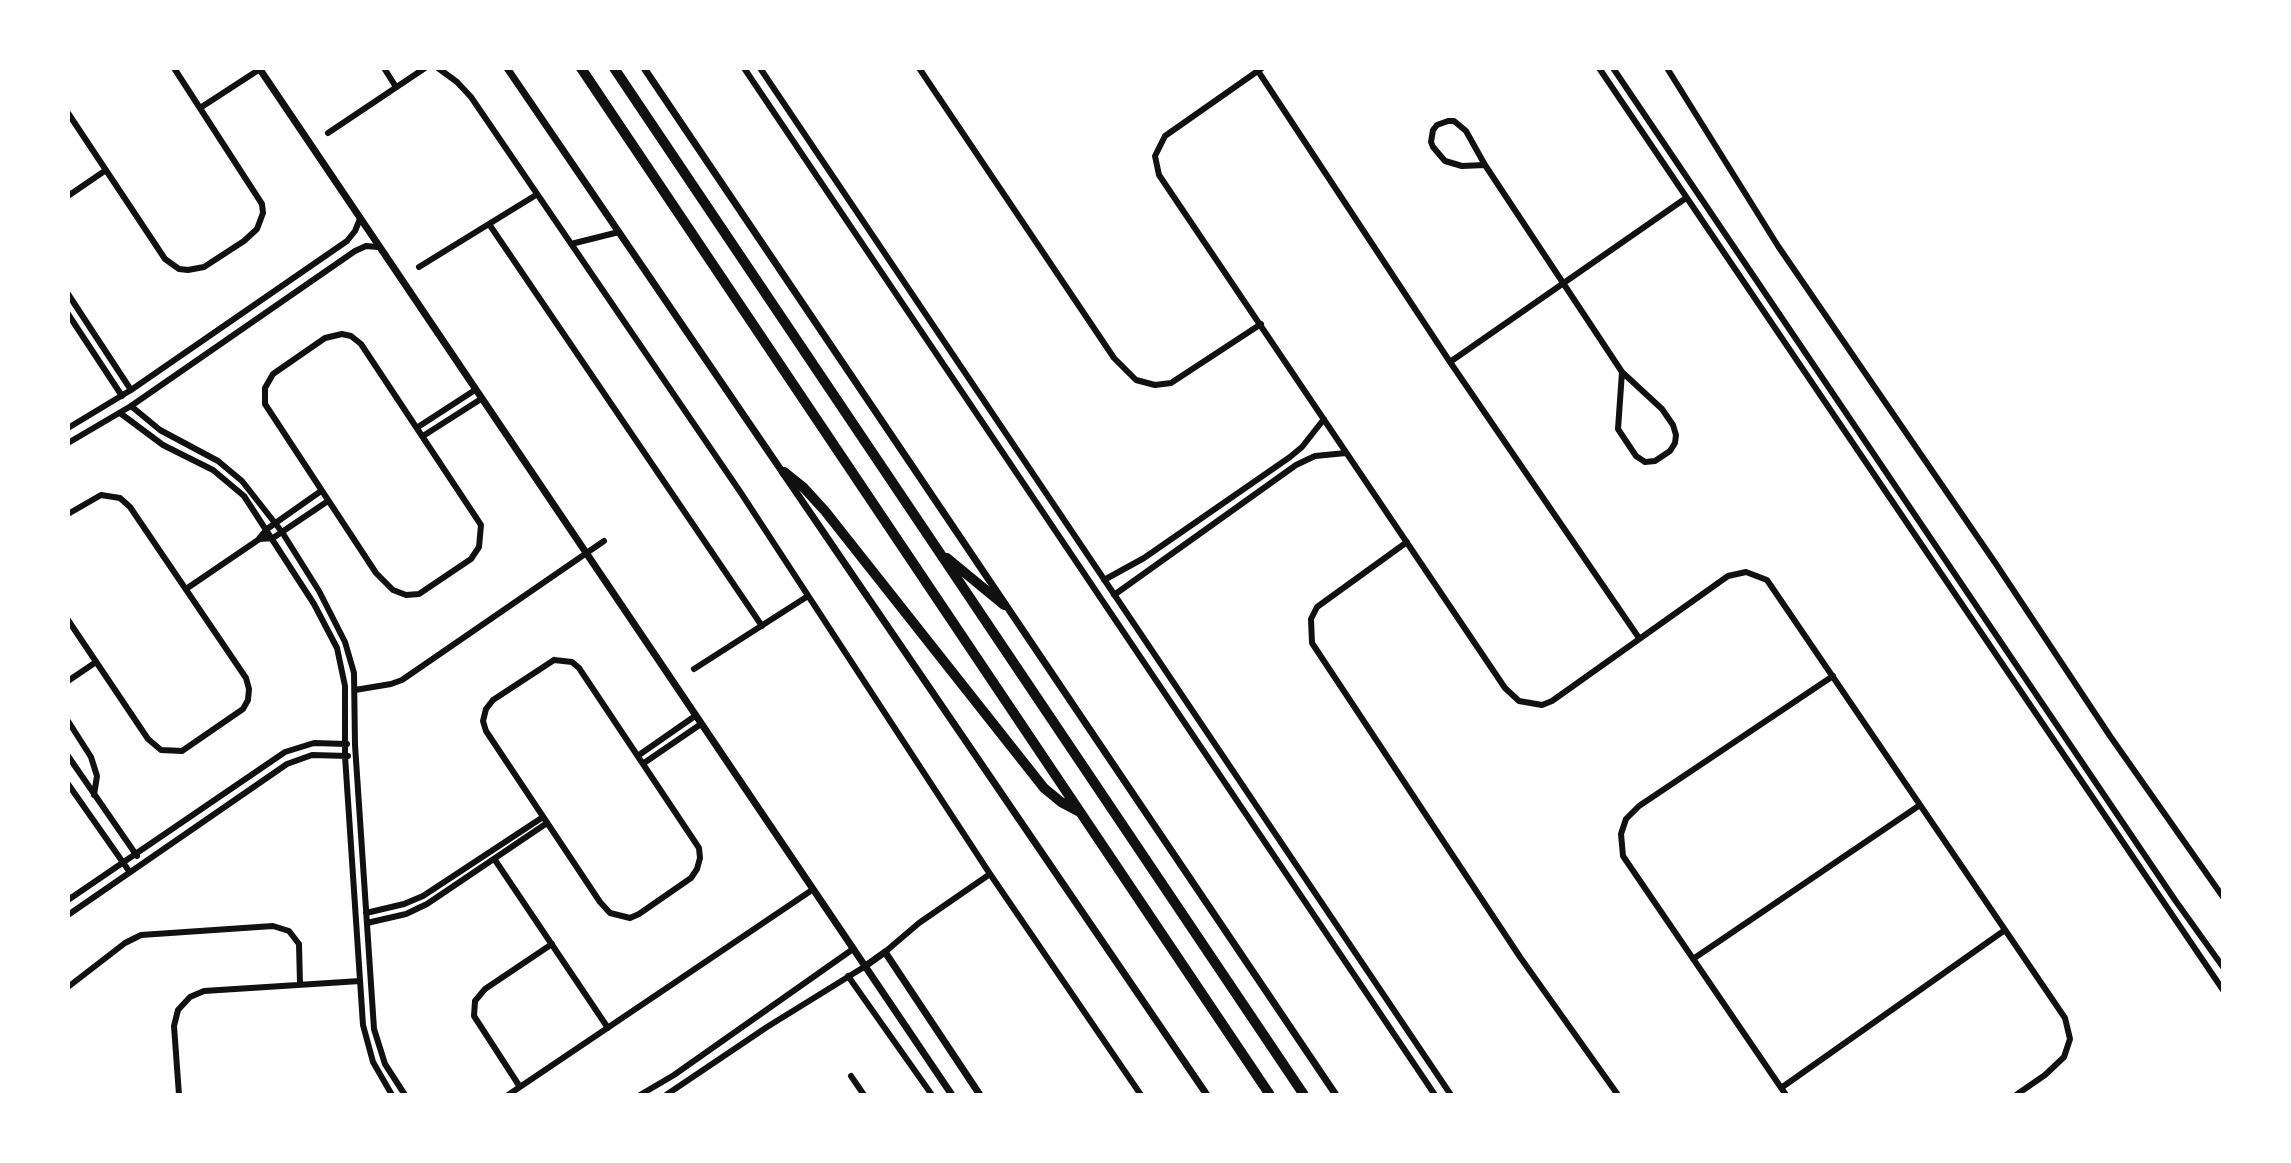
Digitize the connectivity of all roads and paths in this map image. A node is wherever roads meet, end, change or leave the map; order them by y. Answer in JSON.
{"nodes":[{"id":1,"x":174,"y":68,"type":"edge"},
{"id":2,"x":259,"y":68,"type":"edge"},
{"id":3,"x":384,"y":68,"type":"edge"},
{"id":4,"x":425,"y":68,"type":"edge"},
{"id":5,"x":438,"y":68,"type":"edge"},
{"id":6,"x":507,"y":68,"type":"edge"},
{"id":7,"x":581,"y":68,"type":"edge"},
{"id":8,"x":614,"y":68,"type":"edge"},
{"id":9,"x":644,"y":68,"type":"edge"},
{"id":10,"x":744,"y":68,"type":"edge"},
{"id":11,"x":760,"y":68,"type":"edge"},
{"id":12,"x":919,"y":68,"type":"edge"},
{"id":13,"x":1611,"y":68,"type":"edge"},
{"id":14,"x":1667,"y":68,"type":"edge"},
{"id":15,"x":1260,"y":69,"type":"edge"},
{"id":16,"x":1601,"y":70,"type":"edge"},
{"id":17,"x":396,"y":87,"type":"junction"},
{"id":18,"x":200,"y":108,"type":"junction"},
{"id":19,"x":789,"y":111,"type":"junction"},
{"id":20,"x":68,"y":113,"type":"edge"},
{"id":21,"x":778,"y":119,"type":"junction"},
{"id":22,"x":328,"y":133,"type":"dead end"},
{"id":23,"x":1485,"y":165,"type":"junction"},
{"id":24,"x":106,"y":170,"type":"junction"},
{"id":25,"x":536,"y":195,"type":"junction"},
{"id":26,"x":68,"y":196,"type":"edge"},
{"id":27,"x":1686,"y":198,"type":"junction"},
{"id":28,"x":360,"y":219,"type":"junction"},
{"id":29,"x":489,"y":224,"type":"junction"},
{"id":30,"x":619,"y":232,"type":"junction"},
{"id":31,"x":571,"y":244,"type":"junction"},
{"id":32,"x":378,"y":247,"type":"junction"},
{"id":33,"x":419,"y":267,"type":"dead end"},
{"id":34,"x":1563,"y":283,"type":"junction"},
{"id":35,"x":68,"y":294,"type":"edge"},
{"id":36,"x":68,"y":314,"type":"edge"},
{"id":37,"x":1261,"y":324,"type":"junction"},
{"id":38,"x":1450,"y":362,"type":"junction"},
{"id":39,"x":1812,"y":363,"type":"junction"},
{"id":40,"x":164,"y":368,"type":"junction"},
{"id":41,"x":1802,"y":370,"type":"junction"},
{"id":42,"x":1622,"y":372,"type":"junction"},
{"id":43,"x":171,"y":378,"type":"junction"},
{"id":44,"x":131,"y":390,"type":"junction"},
{"id":45,"x":475,"y":390,"type":"junction"},
{"id":46,"x":122,"y":396,"type":"junction"},
{"id":47,"x":481,"y":399,"type":"junction"},
{"id":48,"x":131,"y":406,"type":"junction"},
{"id":49,"x":120,"y":413,"type":"junction"},
{"id":50,"x":86,"y":418,"type":"junction"},
{"id":51,"x":1324,"y":419,"type":"junction"},
{"id":52,"x":418,"y":427,"type":"junction"},
{"id":53,"x":68,"y":428,"type":"edge"},
{"id":54,"x":92,"y":429,"type":"junction"},
{"id":55,"x":423,"y":436,"type":"junction"},
{"id":56,"x":68,"y":443,"type":"edge"},
{"id":57,"x":1346,"y":453,"type":"junction"},
{"id":58,"x":784,"y":472,"type":"junction"},
{"id":59,"x":321,"y":491,"type":"junction"},
{"id":60,"x":328,"y":501,"type":"junction"},
{"id":61,"x":68,"y":514,"type":"edge"},
{"id":62,"x":276,"y":523,"type":"junction"},
{"id":63,"x":267,"y":529,"type":"junction"},
{"id":64,"x":282,"y":532,"type":"junction"},
{"id":65,"x":273,"y":538,"type":"junction"},
{"id":66,"x":258,"y":540,"type":"junction"},
{"id":67,"x":604,"y":541,"type":"dead end"},
{"id":68,"x":1407,"y":542,"type":"junction"},
{"id":69,"x":937,"y":550,"type":"junction"},
{"id":70,"x":585,"y":553,"type":"junction"},
{"id":71,"x":1104,"y":580,"type":"junction"},
{"id":72,"x":186,"y":589,"type":"junction"},
{"id":73,"x":1114,"y":595,"type":"junction"},
{"id":74,"x":808,"y":596,"type":"junction"},
{"id":75,"x":1004,"y":605,"type":"junction"},
{"id":76,"x":68,"y":620,"type":"edge"},
{"id":77,"x":762,"y":626,"type":"junction"},
{"id":78,"x":1639,"y":638,"type":"junction"},
{"id":79,"x":96,"y":662,"type":"junction"},
{"id":80,"x":694,"y":669,"type":"dead end"},
{"id":81,"x":1833,"y":676,"type":"junction"},
{"id":82,"x":68,"y":681,"type":"edge"},
{"id":83,"x":355,"y":690,"type":"junction"},
{"id":84,"x":695,"y":716,"type":"junction"},
{"id":85,"x":68,"y":721,"type":"edge"},
{"id":86,"x":701,"y":724,"type":"junction"},
{"id":87,"x":344,"y":744,"type":"junction"},
{"id":88,"x":355,"y":745,"type":"junction"},
{"id":89,"x":1216,"y":745,"type":"junction"},
{"id":90,"x":1206,"y":753,"type":"junction"},
{"id":91,"x":280,"y":755,"type":"junction"},
{"id":92,"x":639,"y":755,"type":"junction"},
{"id":93,"x":68,"y":756,"type":"edge"},
{"id":94,"x":345,"y":756,"type":"junction"},
{"id":95,"x":356,"y":757,"type":"junction"},
{"id":96,"x":644,"y":763,"type":"junction"},
{"id":97,"x":287,"y":764,"type":"junction"},
{"id":98,"x":68,"y":784,"type":"edge"},
{"id":99,"x":94,"y":795,"type":"junction"},
{"id":100,"x":1920,"y":805,"type":"junction"},
{"id":101,"x":1081,"y":812,"type":"junction"},
{"id":102,"x":545,"y":820,"type":"junction"},
{"id":103,"x":135,"y":853,"type":"junction"},
{"id":104,"x":495,"y":860,"type":"junction"},
{"id":105,"x":122,"y":862,"type":"junction"},
{"id":106,"x":142,"y":862,"type":"junction"},
{"id":107,"x":129,"y":871,"type":"junction"},
{"id":108,"x":990,"y":874,"type":"junction"},
{"id":109,"x":442,"y":884,"type":"junction"},
{"id":110,"x":812,"y":890,"type":"junction"},
{"id":111,"x":446,"y":892,"type":"junction"},
{"id":112,"x":2223,"y":897,"type":"edge"},
{"id":113,"x":68,"y":900,"type":"edge"},
{"id":114,"x":2175,"y":900,"type":"junction"},
{"id":115,"x":2166,"y":906,"type":"junction"},
{"id":116,"x":1328,"y":911,"type":"junction"},
{"id":117,"x":366,"y":913,"type":"junction"},
{"id":118,"x":68,"y":915,"type":"edge"},
{"id":119,"x":1315,"y":918,"type":"junction"},
{"id":120,"x":367,"y":923,"type":"junction"},
{"id":121,"x":2005,"y":930,"type":"junction"},
{"id":122,"x":552,"y":944,"type":"junction"},
{"id":123,"x":853,"y":949,"type":"junction"},
{"id":124,"x":885,"y":952,"type":"junction"},
{"id":125,"x":1693,"y":959,"type":"junction"},
{"id":126,"x":864,"y":967,"type":"junction"},
{"id":127,"x":2223,"y":967,"type":"edge"},
{"id":128,"x":848,"y":976,"type":"junction"},
{"id":129,"x":360,"y":981,"type":"junction"},
{"id":130,"x":300,"y":984,"type":"junction"},
{"id":131,"x":68,"y":987,"type":"edge"},
{"id":132,"x":2223,"y":990,"type":"edge"},
{"id":133,"x":608,"y":1028,"type":"junction"},
{"id":134,"x":851,"y":1076,"type":"dead end"},
{"id":135,"x":520,"y":1087,"type":"junction"},
{"id":136,"x":1781,"y":1088,"type":"junction"},
{"id":137,"x":1300,"y":1093,"type":"edge"},
{"id":138,"x":179,"y":1095,"type":"edge"},
{"id":139,"x":392,"y":1095,"type":"edge"},
{"id":140,"x":405,"y":1095,"type":"edge"},
{"id":141,"x":508,"y":1095,"type":"edge"},
{"id":142,"x":640,"y":1095,"type":"edge"},
{"id":143,"x":666,"y":1095,"type":"edge"},
{"id":144,"x":864,"y":1095,"type":"edge"},
{"id":145,"x":932,"y":1095,"type":"edge"},
{"id":146,"x":952,"y":1095,"type":"edge"},
{"id":147,"x":980,"y":1095,"type":"edge"},
{"id":148,"x":1141,"y":1095,"type":"edge"},
{"id":149,"x":1207,"y":1095,"type":"edge"},
{"id":150,"x":1270,"y":1095,"type":"edge"},
{"id":151,"x":1336,"y":1095,"type":"edge"},
{"id":152,"x":1435,"y":1095,"type":"edge"},
{"id":153,"x":1451,"y":1095,"type":"edge"},
{"id":154,"x":1618,"y":1095,"type":"edge"},
{"id":155,"x":1786,"y":1095,"type":"edge"},
{"id":156,"x":2016,"y":1095,"type":"edge"}],
"edges":[{"from":1,"to":18,"type":"street"},
{"from":2,"to":18,"type":"street"},
{"from":2,"to":28,"type":"street"},
{"from":3,"to":17,"type":"street"},
{"from":4,"to":17,"type":"street"},
{"from":5,"to":25,"type":"street"},
{"from":6,"to":30,"type":"street"},
{"from":7,"to":101,"type":"highway"},
{"from":8,"to":69,"type":"highway"},
{"from":9,"to":75,"type":"street"},
{"from":10,"to":21,"type":"street"},
{"from":11,"to":19,"type":"street"},
{"from":12,"to":37,"type":"street"},
{"from":13,"to":16,"type":"street"},
{"from":13,"to":39,"type":"street"},
{"from":14,"to":112,"type":"street"},
{"from":15,"to":37,"type":"street"},
{"from":15,"to":38,"type":"street"},
{"from":16,"to":27,"type":"street"},
{"from":17,"to":22,"type":"street"},
{"from":18,"to":24,"type":"street"},
{"from":19,"to":21,"type":"street"},
{"from":19,"to":71,"type":"street"},
{"from":20,"to":24,"type":"street"},
{"from":21,"to":90,"type":"street"},
{"from":23,"to":23,"type":"street"},
{"from":23,"to":34,"type":"street"},
{"from":24,"to":26,"type":"street"},
{"from":25,"to":29,"type":"street"},
{"from":25,"to":31,"type":"street"},
{"from":27,"to":34,"type":"street"},
{"from":27,"to":41,"type":"street"},
{"from":28,"to":32,"type":"street"},
{"from":28,"to":40,"type":"street"},
{"from":29,"to":33,"type":"street"},
{"from":29,"to":77,"type":"street"},
{"from":30,"to":31,"type":"street"},
{"from":30,"to":58,"type":"street"},
{"from":31,"to":74,"type":"street"},
{"from":32,"to":43,"type":"street"},
{"from":32,"to":45,"type":"street"},
{"from":34,"to":38,"type":"street"},
{"from":34,"to":42,"type":"street"},
{"from":35,"to":44,"type":"street"},
{"from":36,"to":46,"type":"street"},
{"from":37,"to":51,"type":"street"},
{"from":38,"to":78,"type":"street"},
{"from":39,"to":41,"type":"street"},
{"from":39,"to":114,"type":"street"},
{"from":40,"to":43,"type":"street"},
{"from":40,"to":44,"type":"street"},
{"from":41,"to":115,"type":"street"},
{"from":42,"to":42,"type":"street"},
{"from":43,"to":48,"type":"street"},
{"from":44,"to":46,"type":"street"},
{"from":45,"to":47,"type":"street"},
{"from":45,"to":52,"type":"street"},
{"from":46,"to":50,"type":"street"},
{"from":47,"to":55,"type":"street"},
{"from":47,"to":70,"type":"street"},
{"from":48,"to":49,"type":"street"},
{"from":48,"to":62,"type":"street"},
{"from":49,"to":54,"type":"street"},
{"from":49,"to":63,"type":"street"},
{"from":50,"to":53,"type":"street"},
{"from":50,"to":54,"type":"street"},
{"from":51,"to":57,"type":"street"},
{"from":51,"to":71,"type":"street"},
{"from":52,"to":55,"type":"street"},
{"from":52,"to":59,"type":"street"},
{"from":54,"to":56,"type":"street"},
{"from":55,"to":60,"type":"street"},
{"from":57,"to":68,"type":"street"},
{"from":57,"to":73,"type":"street"},
{"from":58,"to":101,"type":"highway"},
{"from":58,"to":149,"type":"street"},
{"from":59,"to":60,"type":"street"},
{"from":59,"to":62,"type":"street"},
{"from":60,"to":64,"type":"street"},
{"from":61,"to":72,"type":"street"},
{"from":62,"to":63,"type":"street"},
{"from":62,"to":64,"type":"street"},
{"from":63,"to":65,"type":"street"},
{"from":63,"to":66,"type":"street"},
{"from":64,"to":65,"type":"street"},
{"from":64,"to":83,"type":"street"},
{"from":65,"to":66,"type":"street"},
{"from":65,"to":87,"type":"street"},
{"from":66,"to":72,"type":"street"},
{"from":67,"to":70,"type":"street"},
{"from":68,"to":78,"type":"street"},
{"from":68,"to":154,"type":"street"},
{"from":69,"to":75,"type":"highway"},
{"from":69,"to":137,"type":"highway"},
{"from":70,"to":83,"type":"street"},
{"from":70,"to":84,"type":"street"},
{"from":71,"to":73,"type":"street"},
{"from":72,"to":79,"type":"street"},
{"from":73,"to":89,"type":"street"},
{"from":74,"to":77,"type":"street"},
{"from":74,"to":108,"type":"street"},
{"from":75,"to":151,"type":"street"},
{"from":76,"to":79,"type":"street"},
{"from":77,"to":80,"type":"street"},
{"from":78,"to":81,"type":"street"},
{"from":79,"to":82,"type":"street"},
{"from":81,"to":100,"type":"street"},
{"from":81,"to":125,"type":"street"},
{"from":83,"to":88,"type":"street"},
{"from":84,"to":86,"type":"street"},
{"from":84,"to":92,"type":"street"},
{"from":85,"to":99,"type":"street"},
{"from":86,"to":96,"type":"street"},
{"from":86,"to":110,"type":"street"},
{"from":87,"to":88,"type":"street"},
{"from":87,"to":91,"type":"street"},
{"from":87,"to":94,"type":"street"},
{"from":88,"to":95,"type":"street"},
{"from":89,"to":90,"type":"street"},
{"from":89,"to":116,"type":"street"},
{"from":90,"to":119,"type":"street"},
{"from":91,"to":97,"type":"street"},
{"from":91,"to":103,"type":"street"},
{"from":92,"to":96,"type":"street"},
{"from":92,"to":102,"type":"street"},
{"from":93,"to":99,"type":"street"},
{"from":94,"to":95,"type":"street"},
{"from":94,"to":97,"type":"street"},
{"from":94,"to":129,"type":"street"},
{"from":95,"to":117,"type":"street"},
{"from":96,"to":102,"type":"street"},
{"from":97,"to":106,"type":"street"},
{"from":98,"to":105,"type":"street"},
{"from":99,"to":103,"type":"street"},
{"from":100,"to":121,"type":"street"},
{"from":100,"to":125,"type":"street"},
{"from":101,"to":150,"type":"highway"},
{"from":102,"to":104,"type":"street"},
{"from":102,"to":109,"type":"street"},
{"from":103,"to":105,"type":"street"},
{"from":103,"to":106,"type":"street"},
{"from":104,"to":111,"type":"street"},
{"from":104,"to":122,"type":"street"},
{"from":105,"to":107,"type":"street"},
{"from":105,"to":113,"type":"street"},
{"from":106,"to":107,"type":"street"},
{"from":107,"to":118,"type":"street"},
{"from":108,"to":124,"type":"street"},
{"from":108,"to":148,"type":"street"},
{"from":109,"to":111,"type":"street"},
{"from":109,"to":117,"type":"street"},
{"from":110,"to":123,"type":"street"},
{"from":110,"to":133,"type":"street"},
{"from":111,"to":120,"type":"street"},
{"from":114,"to":115,"type":"street"},
{"from":114,"to":127,"type":"street"},
{"from":115,"to":132,"type":"street"},
{"from":116,"to":119,"type":"street"},
{"from":116,"to":153,"type":"street"},
{"from":117,"to":120,"type":"street"},
{"from":119,"to":152,"type":"street"},
{"from":120,"to":140,"type":"street"},
{"from":121,"to":136,"type":"street"},
{"from":121,"to":156,"type":"street"},
{"from":122,"to":133,"type":"street"},
{"from":122,"to":135,"type":"street"},
{"from":123,"to":126,"type":"street"},
{"from":123,"to":142,"type":"street"},
{"from":124,"to":126,"type":"street"},
{"from":124,"to":147,"type":"street"},
{"from":125,"to":136,"type":"street"},
{"from":126,"to":128,"type":"street"},
{"from":126,"to":146,"type":"street"},
{"from":128,"to":143,"type":"street"},
{"from":128,"to":145,"type":"street"},
{"from":129,"to":130,"type":"street"},
{"from":129,"to":139,"type":"street"},
{"from":130,"to":131,"type":"street"},
{"from":130,"to":138,"type":"street"},
{"from":133,"to":135,"type":"street"},
{"from":134,"to":144,"type":"street"},
{"from":135,"to":141,"type":"street"},
{"from":136,"to":155,"type":"street"}]}
